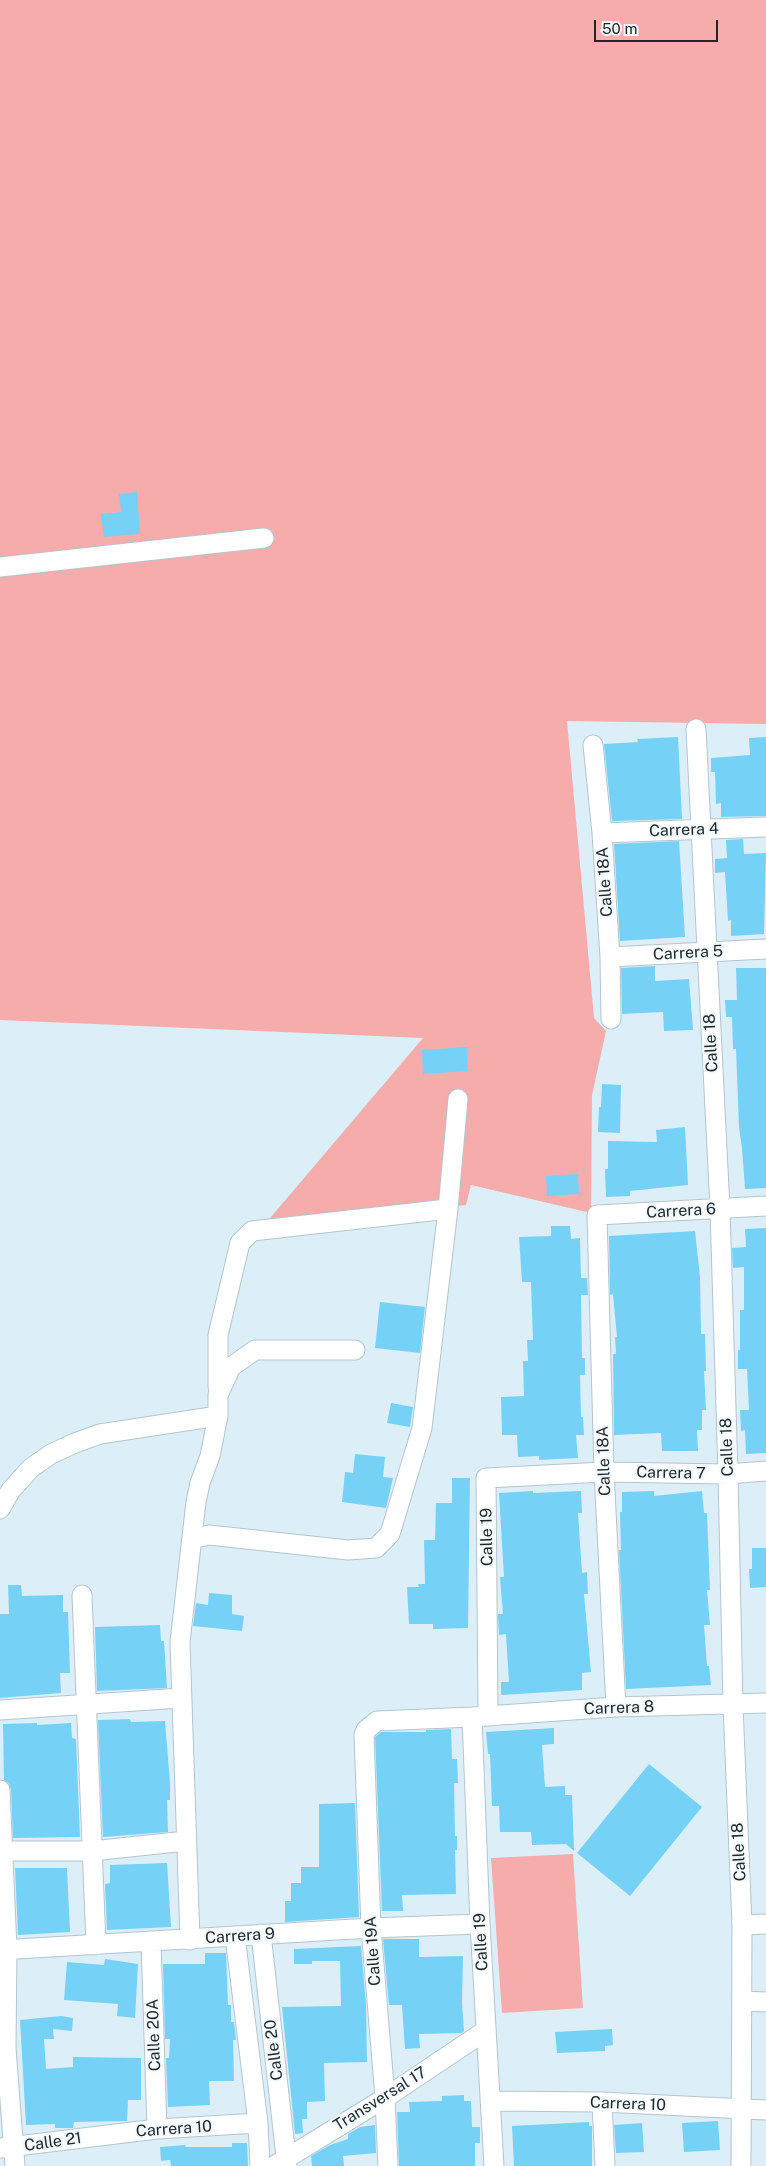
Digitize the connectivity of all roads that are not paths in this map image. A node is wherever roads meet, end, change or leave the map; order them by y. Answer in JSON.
{"nodes":[{"id":1,"x":264,"y":538,"type":"dead end"},
{"id":2,"x":0,"y":566,"type":"edge"},
{"id":3,"x":696,"y":729,"type":"dead end"},
{"id":4,"x":593,"y":745,"type":"dead end"},
{"id":5,"x":766,"y":827,"type":"edge"},
{"id":6,"x":701,"y":829,"type":"junction"},
{"id":7,"x":602,"y":833,"type":"junction"},
{"id":8,"x":766,"y":949,"type":"edge"},
{"id":9,"x":707,"y":952,"type":"junction"},
{"id":10,"x":610,"y":957,"type":"junction"},
{"id":11,"x":611,"y":1019,"type":"dead end"},
{"id":12,"x":458,"y":1099,"type":"dead end"},
{"id":13,"x":766,"y":1206,"type":"edge"},
{"id":14,"x":448,"y":1209,"type":"junction"},
{"id":15,"x":720,"y":1209,"type":"junction"},
{"id":16,"x":597,"y":1215,"type":"joint"},
{"id":17,"x":354,"y":1350,"type":"dead end"},
{"id":18,"x":218,"y":1395,"type":"junction"},
{"id":19,"x":218,"y":1416,"type":"junction"},
{"id":20,"x":766,"y":1471,"type":"edge"},
{"id":21,"x":604,"y":1472,"type":"junction"},
{"id":22,"x":728,"y":1474,"type":"junction"},
{"id":23,"x":486,"y":1478,"type":"joint"},
{"id":24,"x":0,"y":1509,"type":"edge"},
{"id":25,"x":192,"y":1539,"type":"junction"},
{"id":26,"x":82,"y":1595,"type":"dead end"},
{"id":27,"x":181,"y":1698,"type":"junction"},
{"id":28,"x":86,"y":1704,"type":"junction"},
{"id":29,"x":766,"y":1704,"type":"edge"},
{"id":30,"x":733,"y":1705,"type":"junction"},
{"id":31,"x":616,"y":1707,"type":"junction"},
{"id":32,"x":0,"y":1710,"type":"edge"},
{"id":33,"x":480,"y":1716,"type":"junction"},
{"id":34,"x":364,"y":1735,"type":"joint"},
{"id":35,"x":0,"y":1790,"type":"edge"},
{"id":36,"x":186,"y":1841,"type":"junction"},
{"id":37,"x":3,"y":1850,"type":"junction"},
{"id":38,"x":92,"y":1851,"type":"junction"},
{"id":39,"x":480,"y":1924,"type":"junction"},
{"id":40,"x":766,"y":1924,"type":"edge"},
{"id":41,"x":742,"y":1925,"type":"junction"},
{"id":42,"x":370,"y":1928,"type":"junction"},
{"id":43,"x":261,"y":1934,"type":"junction"},
{"id":44,"x":235,"y":1936,"type":"junction"},
{"id":45,"x":190,"y":1940,"type":"junction"},
{"id":46,"x":151,"y":1942,"type":"junction"},
{"id":47,"x":96,"y":1945,"type":"junction"},
{"id":48,"x":4,"y":1950,"type":"edge"},
{"id":49,"x":742,"y":2001,"type":"junction"},
{"id":50,"x":766,"y":2002,"type":"edge"},
{"id":51,"x":486,"y":2030,"type":"junction"},
{"id":52,"x":3,"y":2048,"type":"edge"},
{"id":53,"x":385,"y":2098,"type":"junction"},
{"id":54,"x":490,"y":2101,"type":"junction"},
{"id":55,"x":602,"y":2102,"type":"junction"},
{"id":56,"x":743,"y":2109,"type":"junction"},
{"id":57,"x":766,"y":2110,"type":"edge"},
{"id":58,"x":258,"y":2123,"type":"junction"},
{"id":59,"x":157,"y":2129,"type":"junction"},
{"id":60,"x":91,"y":2137,"type":"joint"},
{"id":61,"x":10,"y":2154,"type":"edge"},
{"id":62,"x":283,"y":2163,"type":"edge"},
{"id":63,"x":260,"y":2166,"type":"edge"},
{"id":64,"x":388,"y":2166,"type":"edge"},
{"id":65,"x":494,"y":2166,"type":"edge"},
{"id":66,"x":605,"y":2166,"type":"edge"},
{"id":67,"x":741,"y":2166,"type":"edge"}],
"edges":[{"from":1,"to":2,"type":"street"},
{"from":3,"to":6,"type":"street","name":"Calle 18"},
{"from":4,"to":7,"type":"street","name":"Calle 18A"},
{"from":5,"to":6,"type":"street","name":"Carrera 4"},
{"from":6,"to":7,"type":"street","name":"Carrera 4"},
{"from":6,"to":9,"type":"street","name":"Calle 18"},
{"from":7,"to":10,"type":"street","name":"Calle 18A"},
{"from":8,"to":9,"type":"street","name":"Carrera 5"},
{"from":9,"to":10,"type":"street","name":"Carrera 5"},
{"from":9,"to":15,"type":"street","name":"Calle 18"},
{"from":10,"to":11,"type":"street","name":"Calle 18A"},
{"from":12,"to":14,"type":"street"},
{"from":13,"to":15,"type":"street","name":"Carrera 6"},
{"from":14,"to":18,"type":"street"},
{"from":14,"to":25,"type":"street"},
{"from":15,"to":16,"type":"street","name":"Carrera 6"},
{"from":15,"to":22,"type":"street","name":"Calle 18"},
{"from":16,"to":21,"type":"street","name":"Calle 18A"},
{"from":17,"to":18,"type":"street"},
{"from":18,"to":19,"type":"street"},
{"from":19,"to":24,"type":"street"},
{"from":19,"to":25,"type":"street"},
{"from":20,"to":22,"type":"street","name":"Carrera 7"},
{"from":21,"to":22,"type":"street","name":"Carrera 7"},
{"from":21,"to":23,"type":"street","name":"Carrera 7"},
{"from":21,"to":31,"type":"street","name":"Calle 18A"},
{"from":22,"to":30,"type":"street","name":"Calle 18"},
{"from":23,"to":33,"type":"street","name":"Calle 19"},
{"from":25,"to":27,"type":"street"},
{"from":26,"to":28,"type":"street"},
{"from":27,"to":28,"type":"street"},
{"from":27,"to":36,"type":"street"},
{"from":28,"to":32,"type":"street"},
{"from":28,"to":38,"type":"street"},
{"from":29,"to":30,"type":"street","name":"Carrera 8"},
{"from":30,"to":31,"type":"street","name":"Carrera 8"},
{"from":30,"to":41,"type":"street","name":"Calle 18"},
{"from":31,"to":33,"type":"street","name":"Carrera 8"},
{"from":33,"to":34,"type":"street","name":"Carrera 8"},
{"from":33,"to":39,"type":"street","name":"Calle 19"},
{"from":34,"to":42,"type":"street","name":"Calle 19A"},
{"from":35,"to":37,"type":"street","name":"Calle 21"},
{"from":36,"to":38,"type":"street"},
{"from":36,"to":45,"type":"street"},
{"from":37,"to":38,"type":"street"},
{"from":37,"to":48,"type":"street","name":"Calle 21"},
{"from":38,"to":47,"type":"street"},
{"from":39,"to":42,"type":"street","name":"Carrera 9"},
{"from":39,"to":51,"type":"street","name":"Calle 19"},
{"from":40,"to":41,"type":"street"},
{"from":41,"to":49,"type":"street","name":"Calle 18"},
{"from":42,"to":43,"type":"street","name":"Carrera 9"},
{"from":42,"to":53,"type":"street","name":"Calle 19A"},
{"from":43,"to":44,"type":"street","name":"Carrera 9"},
{"from":43,"to":62,"type":"street","name":"Calle 20"},
{"from":44,"to":45,"type":"street","name":"Carrera 9"},
{"from":44,"to":58,"type":"street","name":"Calle 20"},
{"from":45,"to":46,"type":"street","name":"Carrera 9"},
{"from":46,"to":47,"type":"street","name":"Carrera 9"},
{"from":46,"to":59,"type":"street","name":"Calle 20A"},
{"from":47,"to":48,"type":"street","name":"Carrera 9"},
{"from":48,"to":52,"type":"street","name":"Calle 21"},
{"from":49,"to":50,"type":"street"},
{"from":49,"to":56,"type":"street","name":"Calle 18"},
{"from":51,"to":53,"type":"street","name":"Transversal 17"},
{"from":51,"to":54,"type":"street","name":"Calle 19"},
{"from":52,"to":61,"type":"street","name":"Calle 21"},
{"from":53,"to":62,"type":"street","name":"Transversal 17"},
{"from":53,"to":64,"type":"street","name":"Calle 19A"},
{"from":54,"to":55,"type":"street","name":"Carrera 10"},
{"from":54,"to":65,"type":"street","name":"Calle 19"},
{"from":55,"to":56,"type":"street","name":"Carrera 10"},
{"from":55,"to":66,"type":"street"},
{"from":56,"to":57,"type":"street","name":"Carrera 10"},
{"from":56,"to":67,"type":"street","name":"Calle 18"},
{"from":58,"to":59,"type":"street","name":"Carrera 10"},
{"from":58,"to":63,"type":"street","name":"Calle 20"},
{"from":59,"to":60,"type":"street","name":"Carrera 10"},
{"from":60,"to":61,"type":"street","name":"Calle 21"}]}
